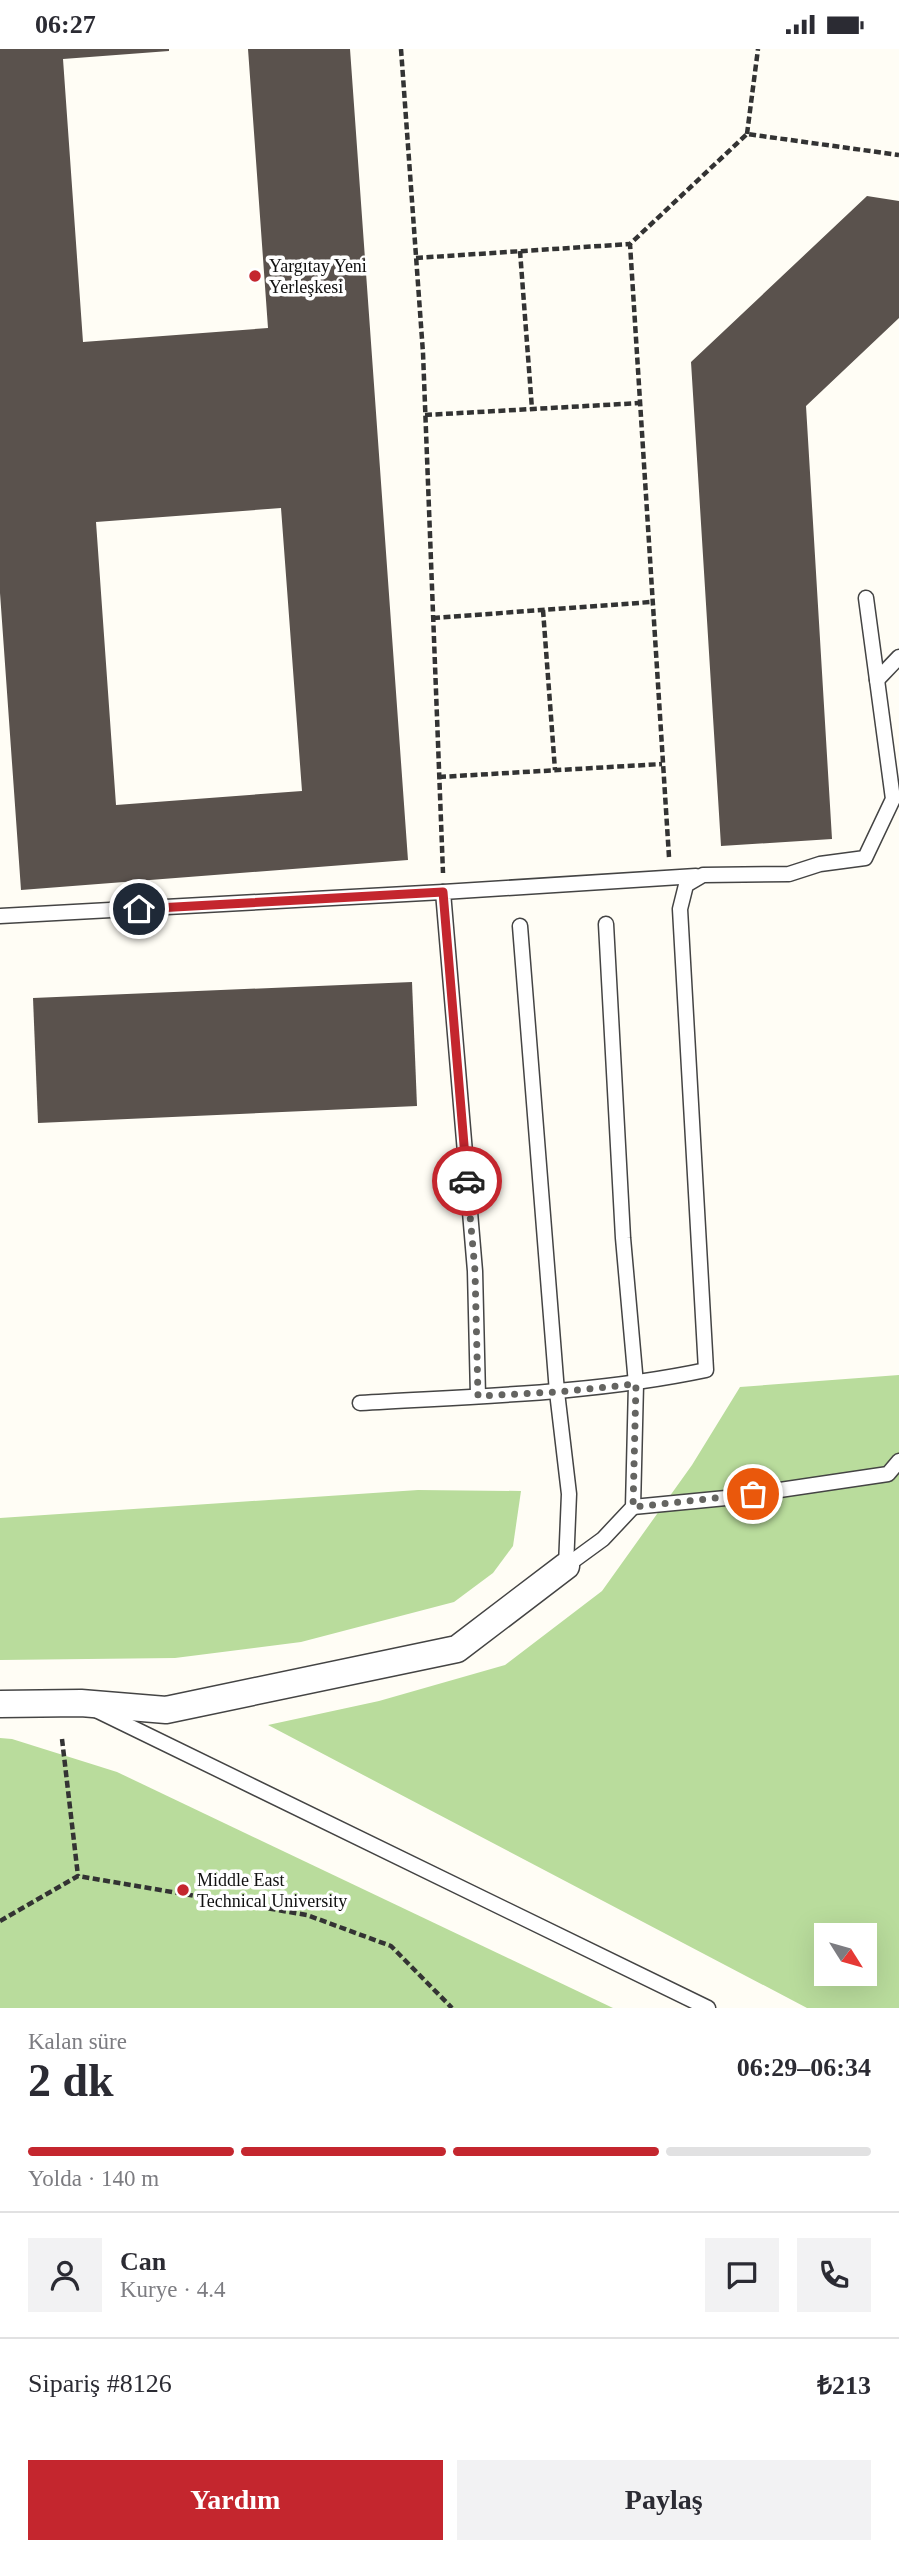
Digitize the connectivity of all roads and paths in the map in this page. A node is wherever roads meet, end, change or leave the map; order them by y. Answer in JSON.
{"nodes":[{"id":1,"x":401,"y":49,"type":"edge"},
{"id":2,"x":758,"y":49,"type":"edge"},
{"id":3,"x":747,"y":134,"type":"junction"},
{"id":4,"x":899,"y":155,"type":"edge"},
{"id":5,"x":631,"y":244,"type":"junction"},
{"id":6,"x":520,"y":251,"type":"junction"},
{"id":7,"x":416,"y":258,"type":"junction"},
{"id":8,"x":640,"y":403,"type":"junction"},
{"id":9,"x":532,"y":409,"type":"junction"},
{"id":10,"x":425,"y":415,"type":"junction"},
{"id":11,"x":866,"y":598,"type":"dead end"},
{"id":12,"x":652,"y":602,"type":"junction"},
{"id":13,"x":543,"y":610,"type":"junction"},
{"id":14,"x":433,"y":618,"type":"junction"},
{"id":15,"x":899,"y":657,"type":"edge"},
{"id":16,"x":877,"y":680,"type":"junction"},
{"id":17,"x":662,"y":764,"type":"junction"},
{"id":18,"x":555,"y":770,"type":"junction"},
{"id":19,"x":439,"y":777,"type":"junction"},
{"id":20,"x":703,"y":875,"type":"junction"},
{"id":21,"x":670,"y":879,"type":"junction"},
{"id":22,"x":443,"y":892,"type":"junction"},
{"id":23,"x":0,"y":916,"type":"edge"},
{"id":24,"x":606,"y":924,"type":"dead end"},
{"id":25,"x":520,"y":926,"type":"dead end"},
{"id":26,"x":636,"y":1384,"type":"junction"},
{"id":27,"x":557,"y":1392,"type":"junction"},
{"id":28,"x":478,"y":1396,"type":"junction"},
{"id":29,"x":360,"y":1403,"type":"dead end"},
{"id":30,"x":899,"y":1461,"type":"edge"},
{"id":31,"x":633,"y":1507,"type":"junction"},
{"id":32,"x":566,"y":1566,"type":"junction"},
{"id":33,"x":81,"y":1703,"type":"junction"},
{"id":34,"x":0,"y":1704,"type":"edge"},
{"id":35,"x":62,"y":1739,"type":"dead end"},
{"id":36,"x":78,"y":1877,"type":"junction"},
{"id":37,"x":0,"y":1921,"type":"edge"},
{"id":38,"x":452,"y":2008,"type":"edge"},
{"id":39,"x":708,"y":2008,"type":"edge"}],
"edges":[{"from":1,"to":7,"type":"path"},
{"from":2,"to":3,"type":"path"},
{"from":3,"to":4,"type":"path"},
{"from":3,"to":5,"type":"path"},
{"from":5,"to":6,"type":"path"},
{"from":5,"to":8,"type":"path"},
{"from":6,"to":7,"type":"path"},
{"from":6,"to":9,"type":"path"},
{"from":7,"to":10,"type":"path"},
{"from":8,"to":9,"type":"path"},
{"from":8,"to":12,"type":"path"},
{"from":9,"to":10,"type":"path"},
{"from":10,"to":14,"type":"path"},
{"from":11,"to":16,"type":"lane"},
{"from":12,"to":13,"type":"path"},
{"from":12,"to":17,"type":"path"},
{"from":13,"to":14,"type":"path"},
{"from":13,"to":18,"type":"path"},
{"from":14,"to":19,"type":"path"},
{"from":15,"to":16,"type":"lane"},
{"from":16,"to":20,"type":"lane"},
{"from":17,"to":18,"type":"path"},
{"from":17,"to":21,"type":"path"},
{"from":18,"to":19,"type":"path"},
{"from":19,"to":22,"type":"path"},
{"from":20,"to":21,"type":"lane"},
{"from":20,"to":26,"type":"lane"},
{"from":21,"to":22,"type":"lane"},
{"from":22,"to":23,"type":"lane"},
{"from":22,"to":28,"type":"lane"},
{"from":24,"to":26,"type":"lane"},
{"from":25,"to":27,"type":"lane"},
{"from":26,"to":27,"type":"lane"},
{"from":26,"to":31,"type":"lane"},
{"from":27,"to":28,"type":"lane"},
{"from":27,"to":32,"type":"lane"},
{"from":28,"to":29,"type":"lane"},
{"from":30,"to":31,"type":"lane"},
{"from":31,"to":32,"type":"lane"},
{"from":32,"to":33,"type":"street"},
{"from":33,"to":34,"type":"street"},
{"from":33,"to":39,"type":"lane"},
{"from":35,"to":36,"type":"path"},
{"from":36,"to":37,"type":"path"},
{"from":36,"to":38,"type":"path"}]}
